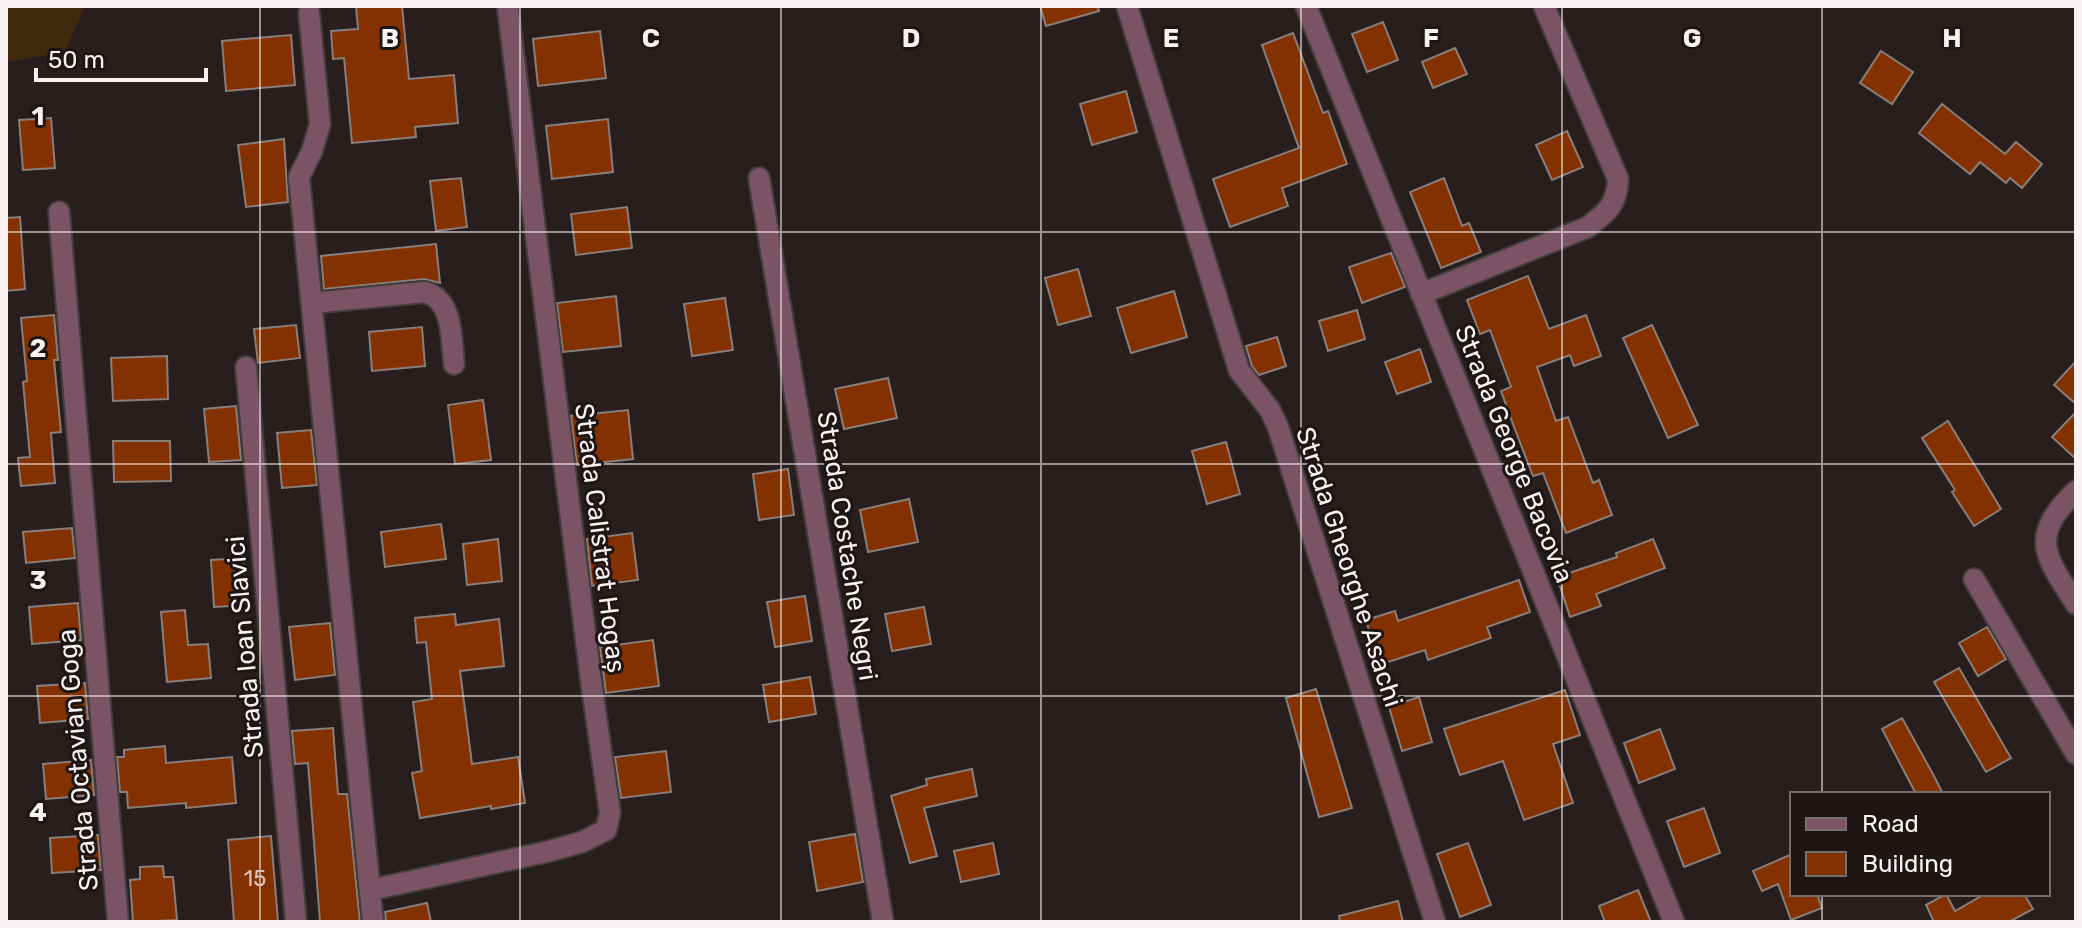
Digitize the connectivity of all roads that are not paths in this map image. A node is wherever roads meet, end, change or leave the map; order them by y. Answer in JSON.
{"nodes":[{"id":1,"x":1127,"y":6,"type":"edge"},
{"id":2,"x":1306,"y":6,"type":"edge"},
{"id":3,"x":1544,"y":6,"type":"edge"},
{"id":4,"x":508,"y":10,"type":"dead end"},
{"id":5,"x":309,"y":13,"type":"dead end"},
{"id":6,"x":759,"y":178,"type":"dead end"},
{"id":7,"x":59,"y":212,"type":"dead end"},
{"id":8,"x":1421,"y":294,"type":"junction"},
{"id":9,"x":312,"y":303,"type":"junction"},
{"id":10,"x":454,"y":364,"type":"dead end"},
{"id":11,"x":246,"y":367,"type":"dead end"},
{"id":12,"x":2076,"y":491,"type":"edge"},
{"id":13,"x":1974,"y":579,"type":"dead end"},
{"id":14,"x":2076,"y":604,"type":"edge"},
{"id":15,"x":2076,"y":754,"type":"edge"},
{"id":16,"x":370,"y":890,"type":"junction"},
{"id":17,"x":118,"y":922,"type":"edge"},
{"id":18,"x":296,"y":922,"type":"edge"},
{"id":19,"x":373,"y":922,"type":"edge"},
{"id":20,"x":883,"y":922,"type":"edge"},
{"id":21,"x":1435,"y":922,"type":"edge"},
{"id":22,"x":1674,"y":922,"type":"edge"}],
"edges":[{"from":1,"to":21,"type":"street","name":"Strada Gheorghe Asachi"},
{"from":2,"to":8,"type":"street","name":"Strada George Bacovia"},
{"from":3,"to":8,"type":"street"},
{"from":4,"to":16,"type":"street","name":"Strada Calistrat Hogaș"},
{"from":5,"to":9,"type":"street"},
{"from":6,"to":20,"type":"street","name":"Strada Costache Negri"},
{"from":7,"to":17,"type":"street","name":"Strada Octavian Goga"},
{"from":8,"to":22,"type":"street","name":"Strada George Bacovia"},
{"from":9,"to":10,"type":"street"},
{"from":9,"to":16,"type":"street"},
{"from":11,"to":18,"type":"street","name":"Strada Ioan Slavici"},
{"from":12,"to":14,"type":"street"},
{"from":13,"to":15,"type":"street"},
{"from":16,"to":19,"type":"street"}]}
